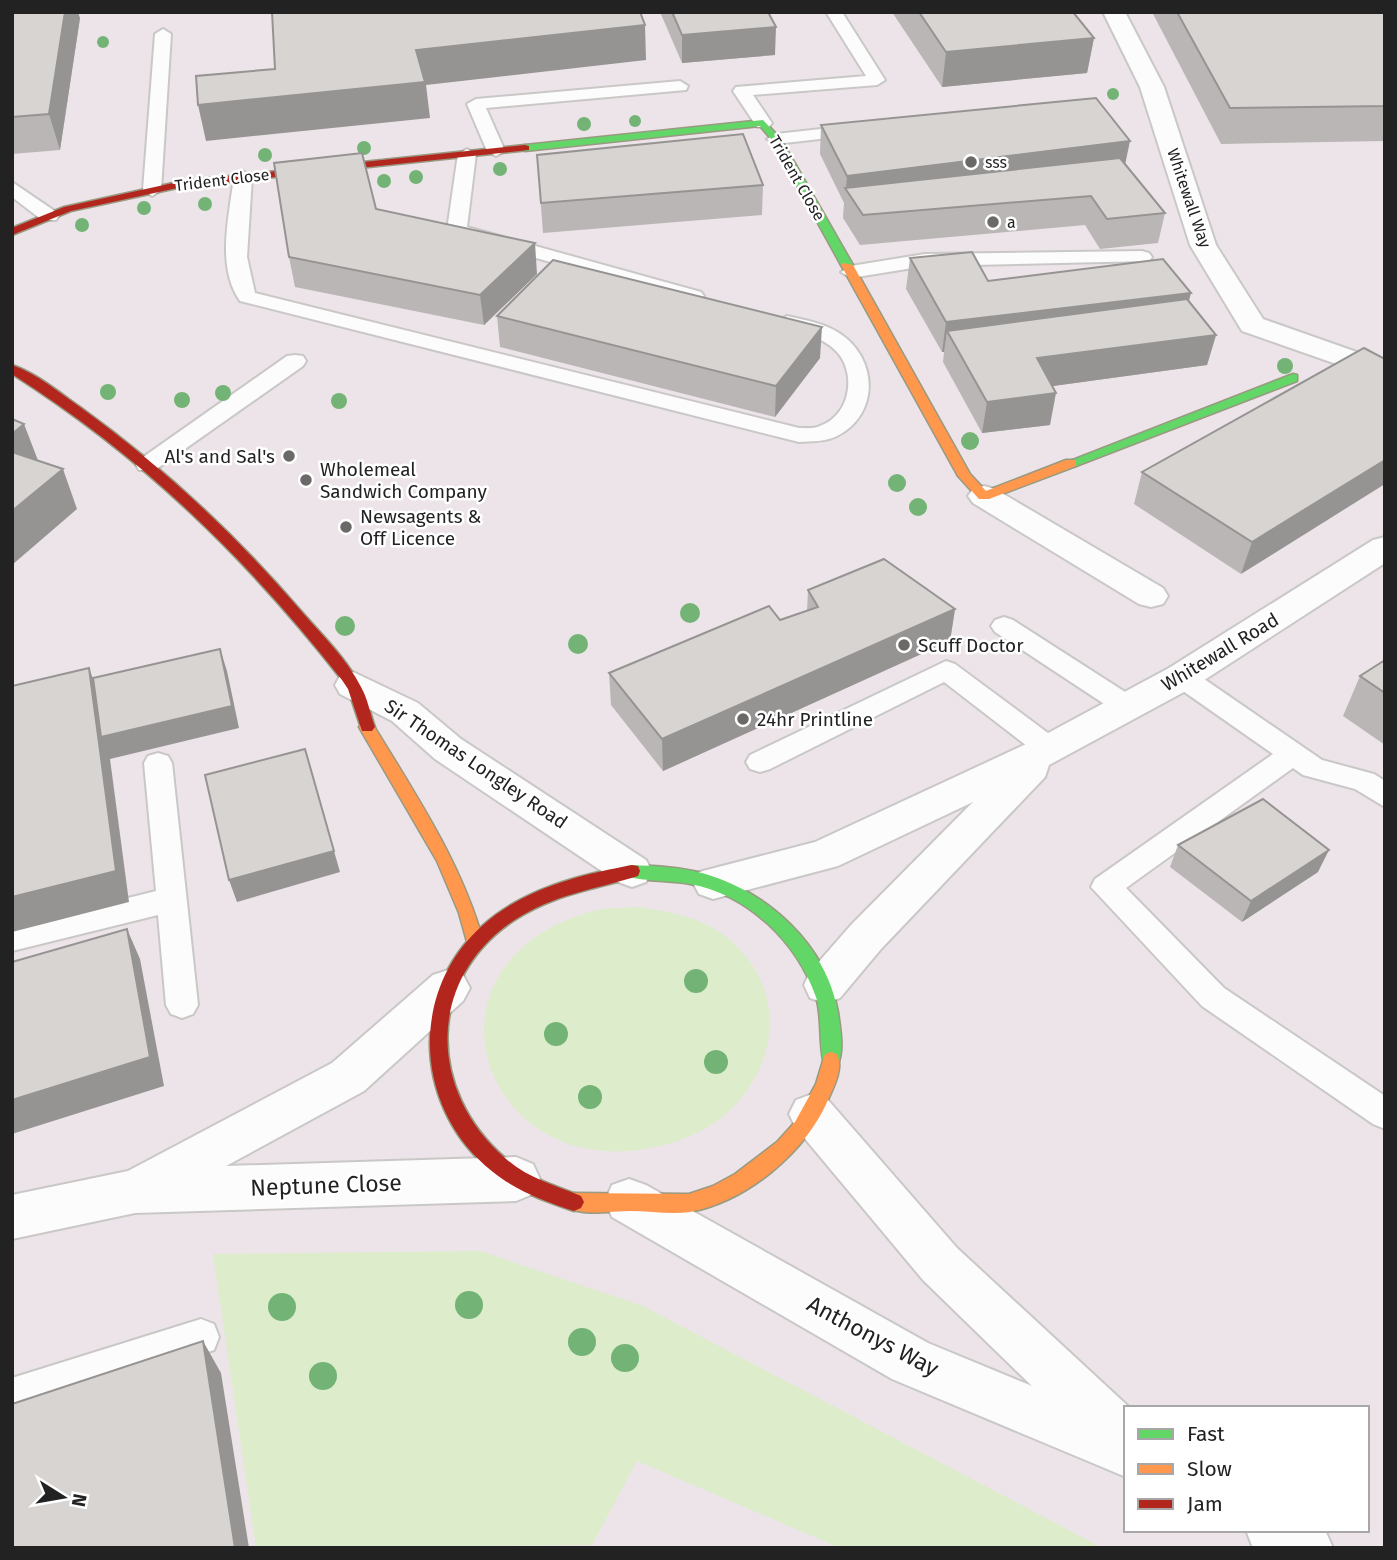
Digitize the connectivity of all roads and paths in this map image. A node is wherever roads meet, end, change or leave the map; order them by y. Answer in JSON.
{"nodes":[{"id":1,"x":834,"y":12,"type":"edge"},
{"id":2,"x":1114,"y":12,"type":"edge"},
{"id":3,"x":163,"y":34,"type":"dead end"},
{"id":4,"x":680,"y":86,"type":"dead end"},
{"id":5,"x":764,"y":123,"type":"junction"},
{"id":6,"x":873,"y":128,"type":"edge"},
{"id":7,"x":776,"y":139,"type":"junction"},
{"id":8,"x":496,"y":151,"type":"junction"},
{"id":9,"x":467,"y":154,"type":"junction"},
{"id":10,"x":243,"y":177,"type":"junction"},
{"id":11,"x":12,"y":188,"type":"edge"},
{"id":12,"x":152,"y":190,"type":"junction"},
{"id":13,"x":49,"y":216,"type":"junction"},
{"id":14,"x":12,"y":232,"type":"edge"},
{"id":15,"x":1142,"y":257,"type":"dead end"},
{"id":16,"x":851,"y":272,"type":"junction"},
{"id":17,"x":710,"y":301,"type":"edge"},
{"id":18,"x":763,"y":316,"type":"edge"},
{"id":19,"x":295,"y":361,"type":"dead end"},
{"id":20,"x":12,"y":369,"type":"edge"},
{"id":21,"x":1385,"y":373,"type":"edge"},
{"id":22,"x":1293,"y":378,"type":"dead end"},
{"id":23,"x":147,"y":465,"type":"junction"},
{"id":24,"x":984,"y":496,"type":"junction"},
{"id":25,"x":1385,"y":548,"type":"edge"},
{"id":26,"x":1151,"y":596,"type":"dead end"},
{"id":27,"x":1004,"y":626,"type":"dead end"},
{"id":28,"x":1182,"y":677,"type":"junction"},
{"id":29,"x":353,"y":685,"type":"junction"},
{"id":30,"x":1127,"y":706,"type":"junction"},
{"id":31,"x":1050,"y":748,"type":"junction"},
{"id":32,"x":1293,"y":754,"type":"junction"},
{"id":33,"x":760,"y":762,"type":"dead end"},
{"id":34,"x":158,"y":763,"type":"dead end"},
{"id":35,"x":1385,"y":796,"type":"edge"},
{"id":36,"x":632,"y":871,"type":"junction"},
{"id":37,"x":713,"y":883,"type":"junction"},
{"id":38,"x":173,"y":899,"type":"junction"},
{"id":39,"x":12,"y":939,"type":"edge"},
{"id":40,"x":475,"y":944,"type":"junction"},
{"id":41,"x":825,"y":985,"type":"junction"},
{"id":42,"x":448,"y":988,"type":"junction"},
{"id":43,"x":182,"y":1005,"type":"dead end"},
{"id":44,"x":812,"y":1114,"type":"junction"},
{"id":45,"x":1385,"y":1114,"type":"edge"},
{"id":46,"x":516,"y":1179,"type":"junction"},
{"id":47,"x":135,"y":1191,"type":"junction"},
{"id":48,"x":629,"y":1201,"type":"junction"},
{"id":49,"x":12,"y":1217,"type":"edge"},
{"id":50,"x":201,"y":1337,"type":"dead end"},
{"id":51,"x":12,"y":1398,"type":"edge"},
{"id":52,"x":1124,"y":1438,"type":"edge"},
{"id":53,"x":1124,"y":1450,"type":"edge"},
{"id":54,"x":1277,"y":1532,"type":"edge"},
{"id":55,"x":1305,"y":1548,"type":"edge"}],
"edges":[{"from":1,"to":5,"type":"lane"},
{"from":2,"to":21,"type":"street","name":"Whitewall Way"},
{"from":3,"to":12,"type":"lane"},
{"from":4,"to":8,"type":"lane"},
{"from":5,"to":7,"type":"street","name":"Trident Close"},
{"from":5,"to":8,"type":"street","name":"Trident Close"},
{"from":6,"to":7,"type":"lane"},
{"from":7,"to":16,"type":"street","name":"Trident Close"},
{"from":8,"to":9,"type":"street","name":"Trident Close"},
{"from":9,"to":10,"type":"street","name":"Trident Close"},
{"from":9,"to":17,"type":"lane"},
{"from":10,"to":12,"type":"street","name":"Trident Close"},
{"from":10,"to":18,"type":"lane"},
{"from":11,"to":13,"type":"lane"},
{"from":12,"to":13,"type":"street","name":"Trident Close"},
{"from":13,"to":14,"type":"street","name":"Trident Close"},
{"from":15,"to":16,"type":"lane"},
{"from":16,"to":24,"type":"street","name":"Trident Close"},
{"from":19,"to":23,"type":"lane"},
{"from":20,"to":23,"type":"street","name":"Sir Thomas Longley Road"},
{"from":22,"to":24,"type":"street"},
{"from":23,"to":29,"type":"street","name":"Sir Thomas Longley Road"},
{"from":24,"to":26,"type":"street"},
{"from":25,"to":28,"type":"street","name":"Whitewall Road"},
{"from":27,"to":30,"type":"lane"},
{"from":28,"to":30,"type":"street","name":"Whitewall Road"},
{"from":28,"to":32,"type":"lane"},
{"from":29,"to":36,"type":"street","name":"Sir Thomas Longley Road"},
{"from":29,"to":40,"type":"street","name":"Sir Thomas Longley Road"},
{"from":30,"to":31,"type":"street","name":"Whitewall Road"},
{"from":31,"to":33,"type":"lane"},
{"from":31,"to":37,"type":"street","name":"Whitewall Road"},
{"from":31,"to":41,"type":"street","name":"Whitewall Road"},
{"from":32,"to":35,"type":"lane"},
{"from":32,"to":45,"type":"lane"},
{"from":34,"to":38,"type":"lane"},
{"from":36,"to":37,"type":"street"},
{"from":36,"to":40,"type":"street"},
{"from":37,"to":41,"type":"street"},
{"from":38,"to":39,"type":"lane"},
{"from":38,"to":43,"type":"lane"},
{"from":40,"to":42,"type":"street"},
{"from":41,"to":44,"type":"street"},
{"from":42,"to":46,"type":"street"},
{"from":42,"to":47,"type":"street","name":"Neptune Close"},
{"from":44,"to":48,"type":"street"},
{"from":44,"to":52,"type":"street"},
{"from":46,"to":47,"type":"street","name":"Neptune Close"},
{"from":46,"to":48,"type":"street"},
{"from":47,"to":49,"type":"street","name":"Neptune Close"},
{"from":48,"to":53,"type":"street","name":"Anthonys Way"},
{"from":50,"to":51,"type":"lane"},
{"from":54,"to":55,"type":"street"}]}
